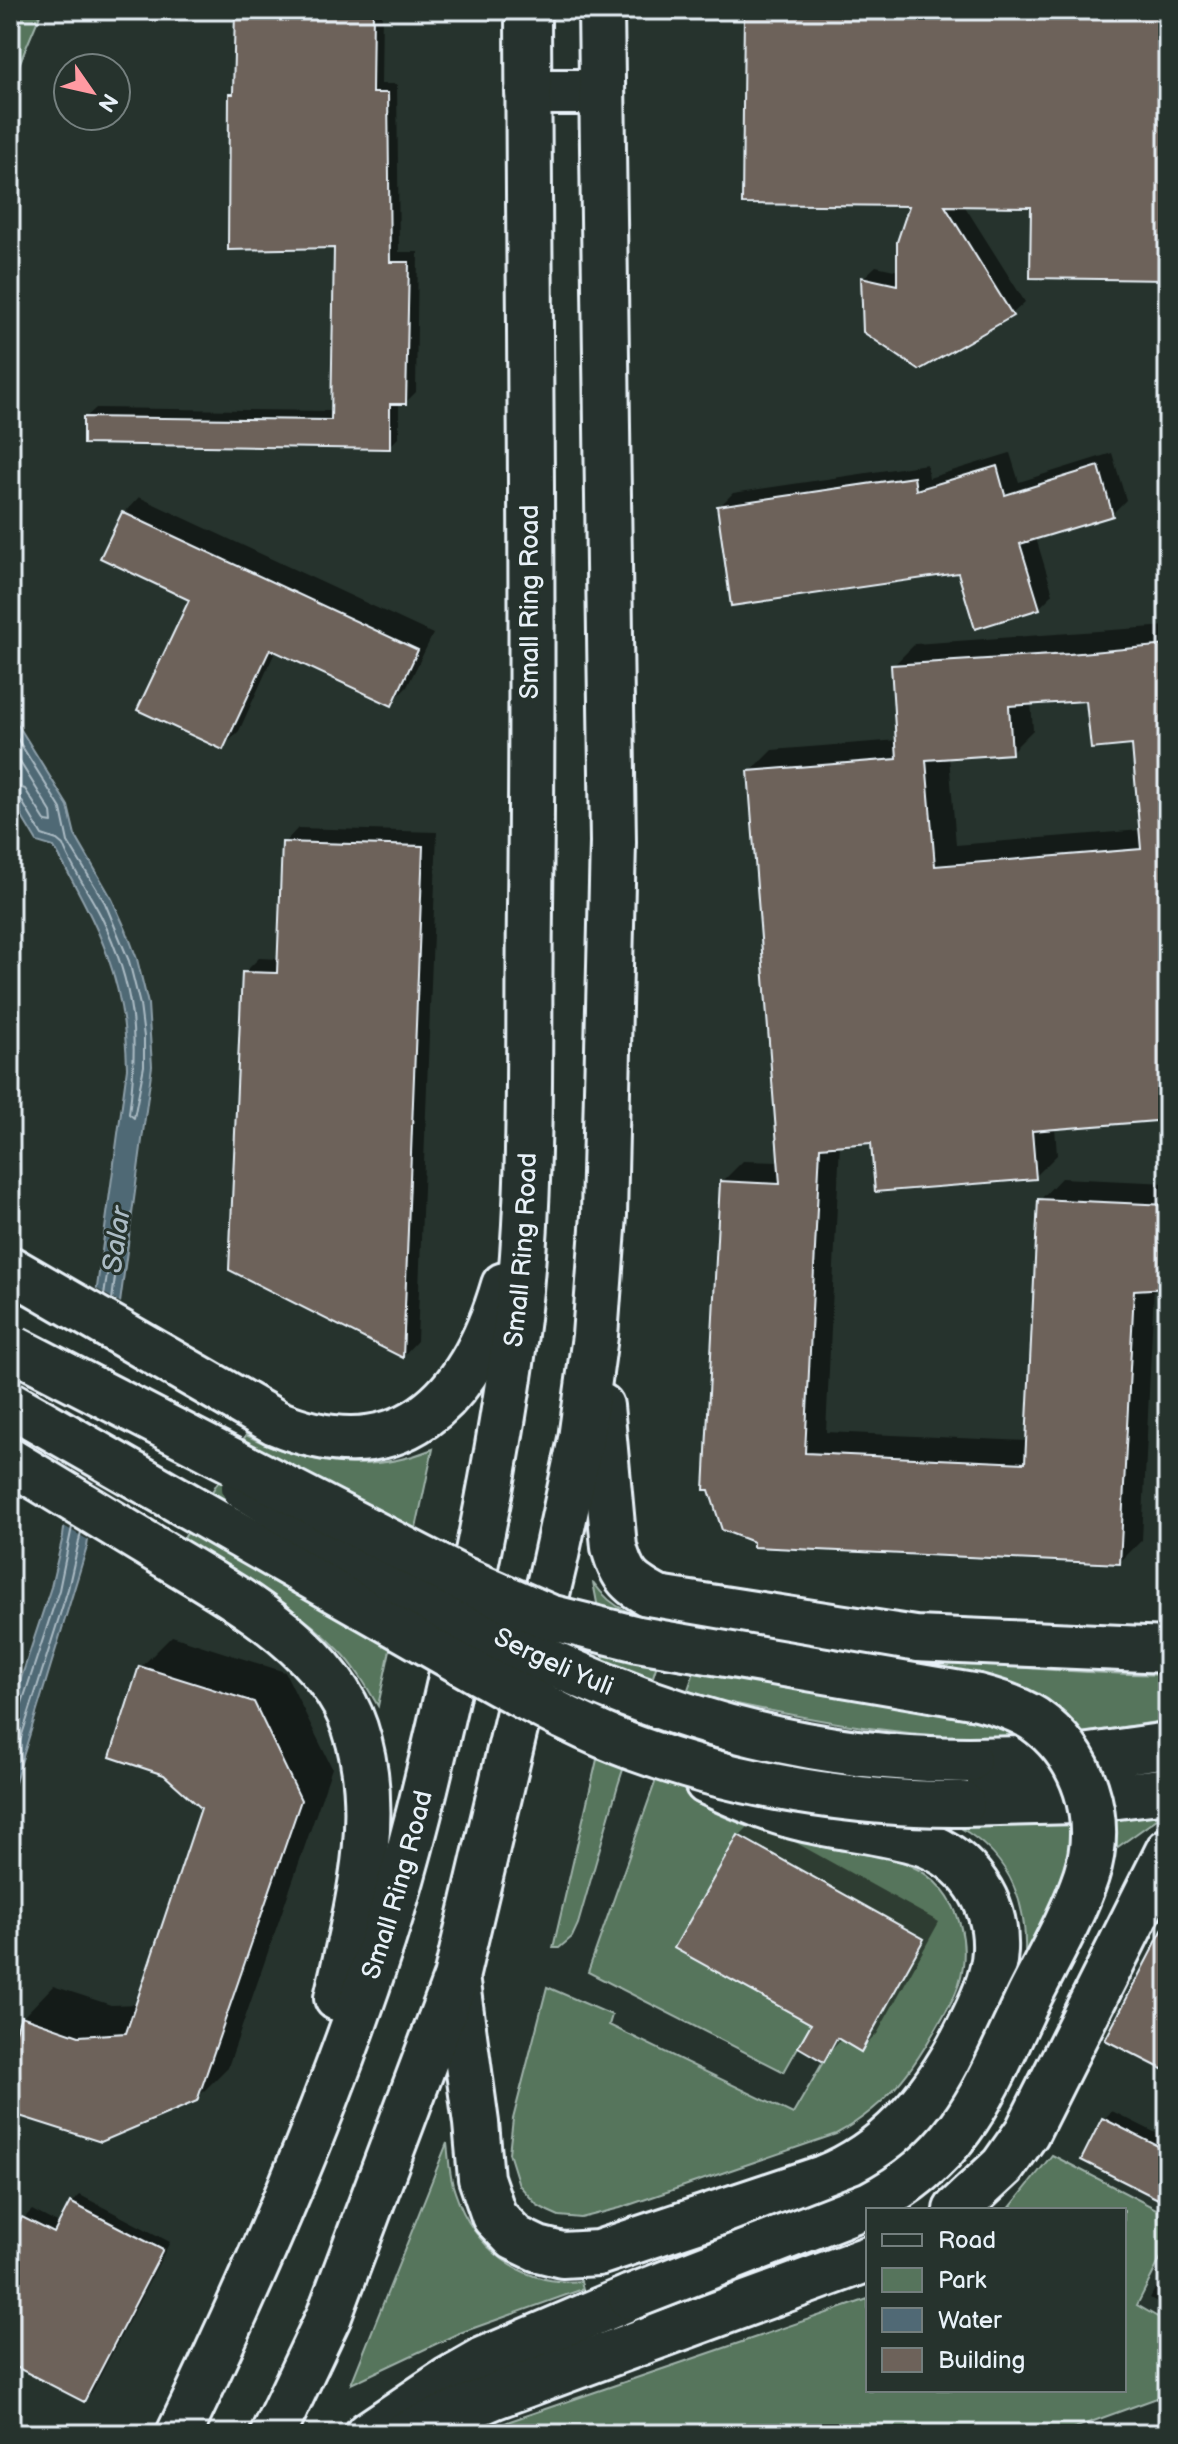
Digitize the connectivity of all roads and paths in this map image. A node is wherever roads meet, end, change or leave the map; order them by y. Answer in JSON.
{"nodes":[{"id":1,"x":528,"y":10,"type":"edge"},
{"id":2,"x":601,"y":10,"type":"edge"},
{"id":3,"x":528,"y":92,"type":"junction"},
{"id":4,"x":602,"y":92,"type":"junction"},
{"id":5,"x":525,"y":1213,"type":"junction"},
{"id":6,"x":10,"y":1269,"type":"edge"},
{"id":7,"x":595,"y":1336,"type":"junction"},
{"id":8,"x":12,"y":1348,"type":"edge"},
{"id":9,"x":10,"y":1404,"type":"edge"},
{"id":10,"x":10,"y":1461,"type":"edge"},
{"id":11,"x":1168,"y":1650,"type":"edge"},
{"id":12,"x":1168,"y":1745,"type":"edge"},
{"id":13,"x":638,"y":1750,"type":"junction"},
{"id":14,"x":1168,"y":1790,"type":"edge"},
{"id":15,"x":1168,"y":1851,"type":"edge"},
{"id":16,"x":456,"y":1978,"type":"junction"},
{"id":17,"x":297,"y":2171,"type":"junction"},
{"id":18,"x":958,"y":2208,"type":"edge"},
{"id":19,"x":866,"y":2260,"type":"edge"},
{"id":20,"x":179,"y":2434,"type":"edge"},
{"id":21,"x":273,"y":2434,"type":"edge"},
{"id":22,"x":368,"y":2434,"type":"edge"},
{"id":23,"x":405,"y":2434,"type":"edge"}],
"edges":[{"from":1,"to":3,"type":"main road","name":"Small Ring Road"},
{"from":2,"to":4,"type":"main road"},
{"from":3,"to":4,"type":"main road"},
{"from":3,"to":5,"type":"main road","name":"Small Ring Road"},
{"from":4,"to":7,"type":"main road"},
{"from":5,"to":6,"type":"main road"},
{"from":5,"to":17,"type":"main road","name":"Small Ring Road"},
{"from":7,"to":11,"type":"main road"},
{"from":7,"to":16,"type":"main road"},
{"from":8,"to":12,"type":"main road","name":"Sergeli Yuli","bridge":true},
{"from":8,"to":22,"type":"main road","bridge":true},
{"from":9,"to":13,"type":"main road","name":"Sergeli Yuli","bridge":true},
{"from":10,"to":17,"type":"main road"},
{"from":13,"to":14,"type":"main road","name":"Sergeli Yuli","bridge":true},
{"from":13,"to":16,"type":"main road","bridge":true},
{"from":15,"to":18,"type":"main road"},
{"from":16,"to":21,"type":"main road"},
{"from":17,"to":20,"type":"main road","name":"Small Ring Road"},
{"from":19,"to":23,"type":"main road"}]}
